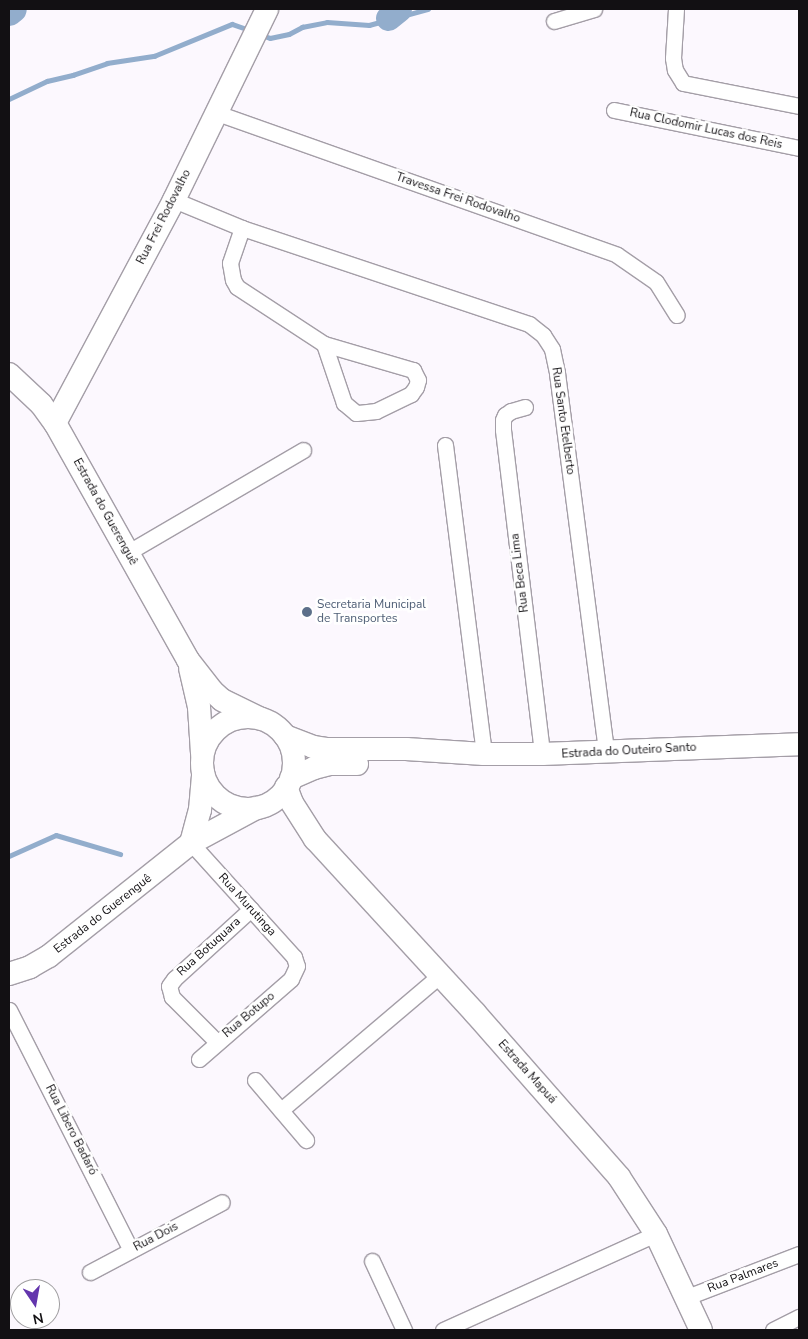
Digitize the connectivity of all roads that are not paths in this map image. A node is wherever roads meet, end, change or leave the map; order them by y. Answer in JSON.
{"nodes":[{"id":1,"x":267,"y":9,"type":"edge"},
{"id":2,"x":594,"y":9,"type":"edge"},
{"id":3,"x":676,"y":9,"type":"edge"},
{"id":4,"x":554,"y":21,"type":"dead end"},
{"id":5,"x":799,"y":106,"type":"edge"},
{"id":6,"x":614,"y":110,"type":"dead end"},
{"id":7,"x":217,"y":113,"type":"junction"},
{"id":8,"x":799,"y":148,"type":"edge"},
{"id":9,"x":174,"y":200,"type":"junction"},
{"id":10,"x":242,"y":228,"type":"junction"},
{"id":11,"x":677,"y":315,"type":"dead end"},
{"id":12,"x":324,"y":344,"type":"junction"},
{"id":13,"x":9,"y":374,"type":"edge"},
{"id":14,"x":525,"y":407,"type":"dead end"},
{"id":15,"x":55,"y":423,"type":"junction"},
{"id":16,"x":445,"y":445,"type":"dead end"},
{"id":17,"x":303,"y":450,"type":"dead end"},
{"id":18,"x":127,"y":553,"type":"junction"},
{"id":19,"x":188,"y":660,"type":"junction"},
{"id":20,"x":259,"y":718,"type":"junction"},
{"id":21,"x":285,"y":736,"type":"junction"},
{"id":22,"x":799,"y":744,"type":"edge"},
{"id":23,"x":606,"y":752,"type":"junction"},
{"id":24,"x":458,"y":754,"type":"junction"},
{"id":25,"x":484,"y":754,"type":"junction"},
{"id":26,"x":542,"y":754,"type":"junction"},
{"id":27,"x":202,"y":764,"type":"junction"},
{"id":28,"x":289,"y":783,"type":"junction"},
{"id":29,"x":260,"y":806,"type":"junction"},
{"id":30,"x":315,"y":839,"type":"junction"},
{"id":31,"x":191,"y":843,"type":"junction"},
{"id":32,"x":250,"y":909,"type":"junction"},
{"id":33,"x":297,"y":971,"type":"joint"},
{"id":34,"x":9,"y":974,"type":"edge"},
{"id":35,"x":440,"y":975,"type":"junction"},
{"id":36,"x":9,"y":1010,"type":"edge"},
{"id":37,"x":217,"y":1042,"type":"junction"},
{"id":38,"x":199,"y":1059,"type":"dead end"},
{"id":39,"x":255,"y":1080,"type":"dead end"},
{"id":40,"x":281,"y":1110,"type":"junction"},
{"id":41,"x":306,"y":1140,"type":"dead end"},
{"id":42,"x":222,"y":1202,"type":"dead end"},
{"id":43,"x":656,"y":1234,"type":"junction"},
{"id":44,"x":132,"y":1250,"type":"junction"},
{"id":45,"x":799,"y":1254,"type":"edge"},
{"id":46,"x":372,"y":1261,"type":"dead end"},
{"id":47,"x":90,"y":1272,"type":"dead end"},
{"id":48,"x":687,"y":1297,"type":"junction"},
{"id":49,"x":799,"y":1317,"type":"edge"},
{"id":50,"x":398,"y":1328,"type":"edge"},
{"id":51,"x":443,"y":1330,"type":"edge"},
{"id":52,"x":701,"y":1330,"type":"edge"},
{"id":53,"x":773,"y":1330,"type":"edge"}],
"edges":[{"from":1,"to":7,"type":"main road","name":"Rua Frei Rodovalho"},
{"from":2,"to":4,"type":"street"},
{"from":3,"to":5,"type":"street"},
{"from":6,"to":8,"type":"street","name":"Rua Clodomir Lucas dos Reis"},
{"from":7,"to":9,"type":"main road","name":"Rua Frei Rodovalho"},
{"from":7,"to":11,"type":"street","name":"Travessa Frei Rodovalho"},
{"from":9,"to":10,"type":"street","name":"Rua Santo Etelberto"},
{"from":9,"to":15,"type":"main road","name":"Rua Frei Rodovalho"},
{"from":10,"to":12,"type":"street"},
{"from":10,"to":23,"type":"street","name":"Rua Santo Etelberto"},
{"from":12,"to":12,"type":"street"},
{"from":13,"to":15,"type":"main road","name":"Estrada do Guerenguê"},
{"from":14,"to":26,"type":"street","name":"Rua Beca Lima"},
{"from":15,"to":18,"type":"main road","name":"Estrada do Guerenguê"},
{"from":16,"to":25,"type":"street"},
{"from":17,"to":18,"type":"street"},
{"from":18,"to":19,"type":"main road","name":"Estrada do Guerenguê"},
{"from":19,"to":20,"type":"main road","name":"Estrada do Guerenguê"},
{"from":19,"to":27,"type":"main road","name":"Estrada do Guerenguê"},
{"from":20,"to":21,"type":"main road"},
{"from":20,"to":27,"type":"main road"},
{"from":21,"to":24,"type":"main road","name":"Estrada do Outeiro Santo"},
{"from":21,"to":28,"type":"main road"},
{"from":22,"to":23,"type":"main road","name":"Estrada do Outeiro Santo"},
{"from":23,"to":26,"type":"main road","name":"Estrada do Outeiro Santo"},
{"from":24,"to":25,"type":"main road","name":"Estrada do Outeiro Santo"},
{"from":24,"to":28,"type":"main road","name":"Estrada do Outeiro Santo"},
{"from":25,"to":26,"type":"main road","name":"Estrada do Outeiro Santo"},
{"from":27,"to":29,"type":"main road"},
{"from":27,"to":31,"type":"main road","name":"Estrada do Guerenguê"},
{"from":28,"to":29,"type":"main road"},
{"from":28,"to":30,"type":"main road","name":"Estrada Mapuá"},
{"from":29,"to":30,"type":"main road","name":"Estrada Mapuá"},
{"from":29,"to":31,"type":"main road","name":"Estrada do Guerenguê"},
{"from":30,"to":35,"type":"main road","name":"Estrada Mapuá"},
{"from":31,"to":32,"type":"street","name":"Rua Murutinga"},
{"from":31,"to":34,"type":"main road","name":"Estrada do Guerenguê"},
{"from":32,"to":33,"type":"street","name":"Rua Murutinga"},
{"from":32,"to":37,"type":"street","name":"Rua Botuquara"},
{"from":33,"to":37,"type":"street","name":"Rua Botupo"},
{"from":35,"to":40,"type":"street"},
{"from":35,"to":43,"type":"main road","name":"Estrada Mapuá"},
{"from":36,"to":44,"type":"street","name":"Rua Libero Badaró"},
{"from":37,"to":38,"type":"street","name":"Rua Botupo"},
{"from":39,"to":40,"type":"street"},
{"from":40,"to":41,"type":"street"},
{"from":42,"to":44,"type":"street","name":"Rua Dois"},
{"from":43,"to":48,"type":"main road","name":"Estrada Mapuá"},
{"from":43,"to":51,"type":"street"},
{"from":44,"to":47,"type":"street","name":"Rua Dois"},
{"from":45,"to":48,"type":"street","name":"Rua Palmares"},
{"from":46,"to":50,"type":"street"},
{"from":48,"to":52,"type":"main road","name":"Estrada Mapuá"},
{"from":49,"to":53,"type":"street"}]}
